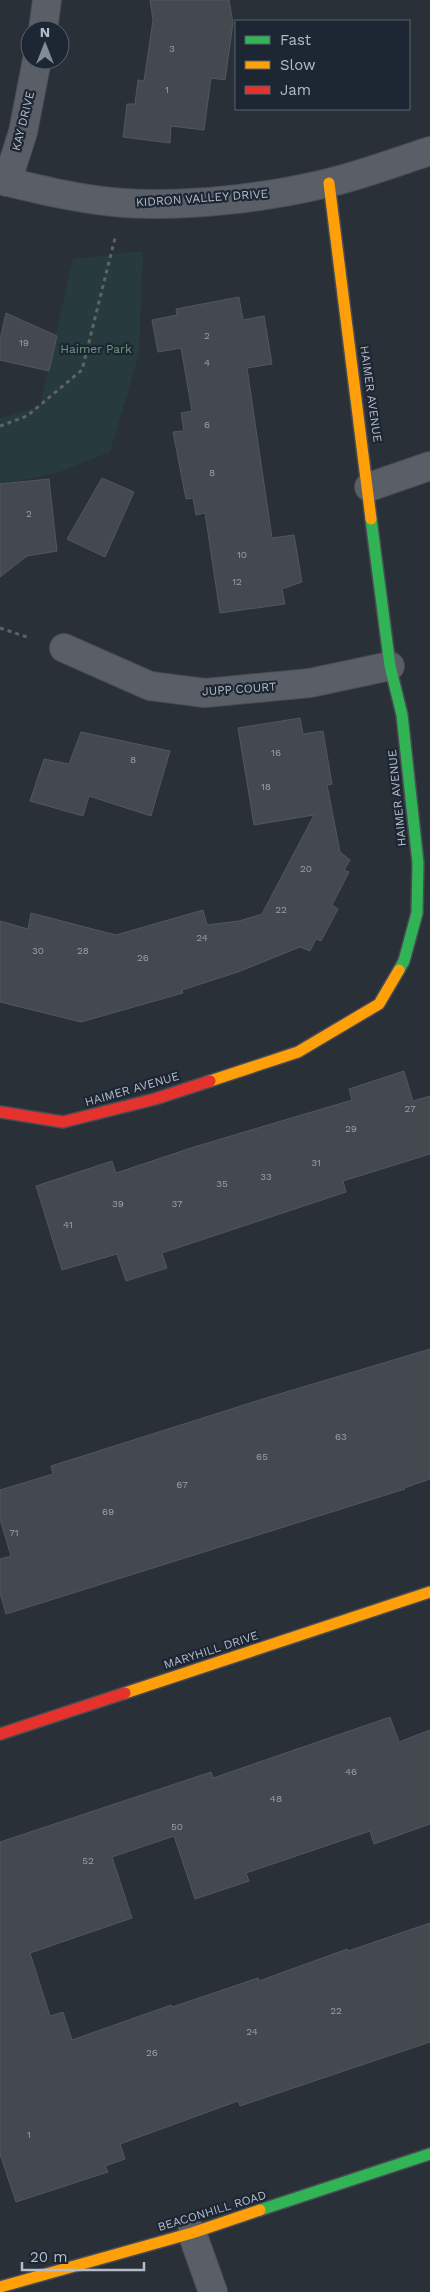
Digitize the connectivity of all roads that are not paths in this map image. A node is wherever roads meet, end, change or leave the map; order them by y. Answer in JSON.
{"nodes":[{"id":1,"x":47,"y":0,"type":"edge"},
{"id":2,"x":44,"y":20,"type":"edge"},
{"id":3,"x":35,"y":70,"type":"edge"},
{"id":4,"x":430,"y":151,"type":"edge"},
{"id":5,"x":3,"y":181,"type":"edge"},
{"id":6,"x":329,"y":183,"type":"junction"},
{"id":7,"x":430,"y":466,"type":"edge"},
{"id":8,"x":369,"y":487,"type":"junction"},
{"id":9,"x":64,"y":648,"type":"dead end"},
{"id":10,"x":390,"y":666,"type":"junction"},
{"id":11,"x":0,"y":1112,"type":"edge"},
{"id":12,"x":430,"y":1592,"type":"edge"},
{"id":13,"x":0,"y":1734,"type":"edge"},
{"id":14,"x":430,"y":2154,"type":"edge"},
{"id":15,"x":192,"y":2233,"type":"junction"},
{"id":16,"x":0,"y":2287,"type":"edge"},
{"id":17,"x":213,"y":2292,"type":"edge"}],
"edges":[{"from":1,"to":2,"type":"street"},
{"from":3,"to":5,"type":"street","name":"KAY DRIVE"},
{"from":4,"to":6,"type":"street","name":"KIDRON VALLEY DRIVE"},
{"from":5,"to":6,"type":"street","name":"KIDRON VALLEY DRIVE"},
{"from":6,"to":8,"type":"street","name":"HAIMER AVENUE"},
{"from":7,"to":8,"type":"street"},
{"from":8,"to":10,"type":"street","name":"HAIMER AVENUE"},
{"from":9,"to":10,"type":"street","name":"JUPP COURT"},
{"from":10,"to":11,"type":"street","name":"HAIMER AVENUE"},
{"from":12,"to":13,"type":"street","name":"MARYHILL DRIVE"},
{"from":14,"to":15,"type":"street","name":"BEACONHILL ROAD"},
{"from":15,"to":16,"type":"street","name":"BEACONHILL ROAD"},
{"from":15,"to":17,"type":"street"}]}
